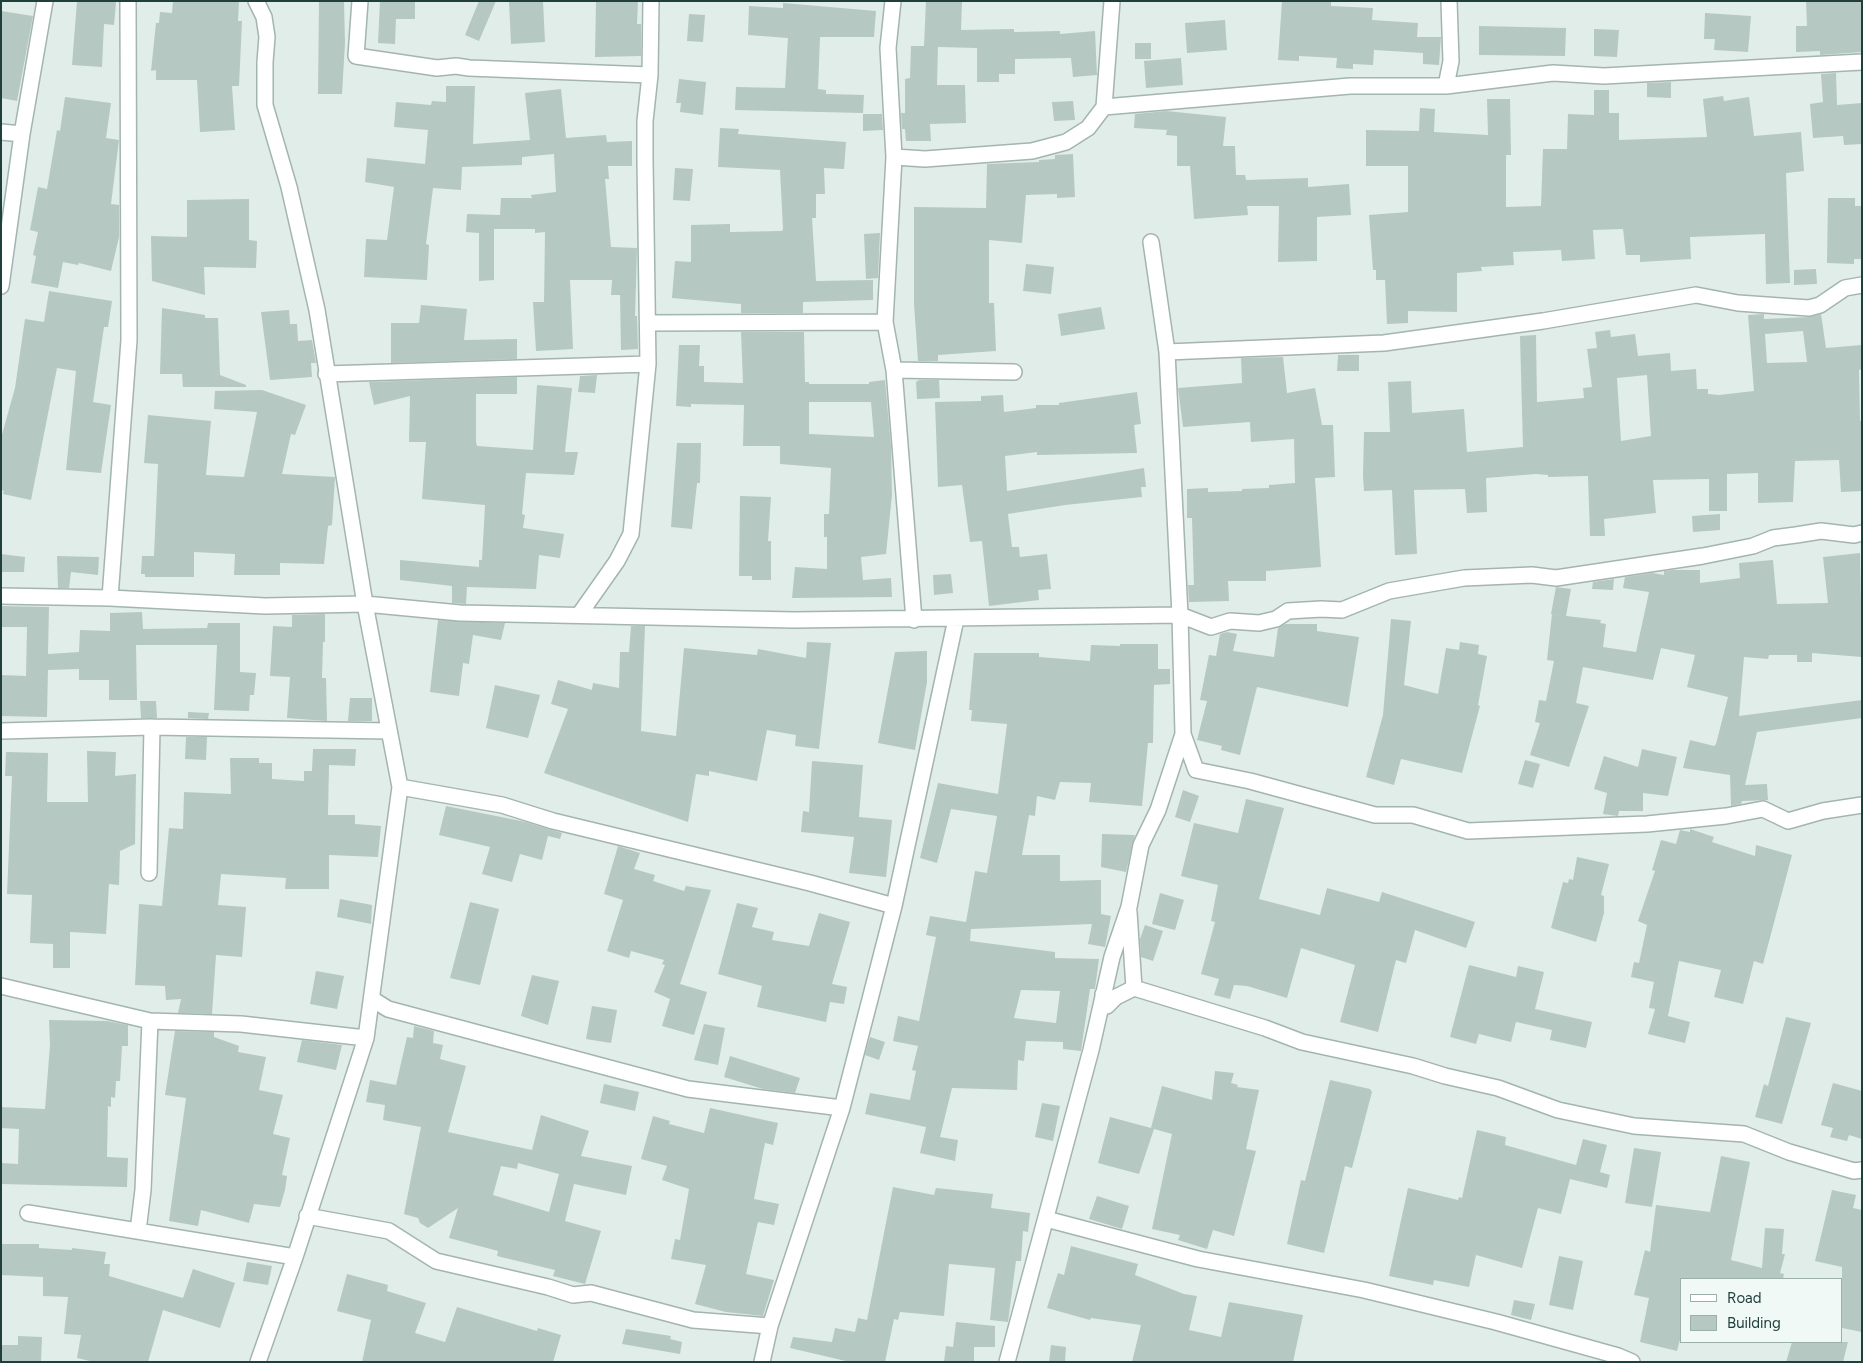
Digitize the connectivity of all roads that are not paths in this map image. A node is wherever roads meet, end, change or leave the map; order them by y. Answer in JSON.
{"nodes":[{"id":1,"x":45,"y":1,"type":"edge"},
{"id":2,"x":128,"y":1,"type":"edge"},
{"id":3,"x":256,"y":1,"type":"edge"},
{"id":4,"x":360,"y":1,"type":"edge"},
{"id":5,"x":651,"y":1,"type":"edge"},
{"id":6,"x":893,"y":1,"type":"edge"},
{"id":7,"x":1112,"y":1,"type":"edge"},
{"id":8,"x":1449,"y":1,"type":"edge"},
{"id":9,"x":1862,"y":62,"type":"edge"},
{"id":10,"x":650,"y":75,"type":"junction"},
{"id":11,"x":1446,"y":86,"type":"junction"},
{"id":12,"x":1104,"y":107,"type":"junction"},
{"id":13,"x":1,"y":132,"type":"edge"},
{"id":14,"x":22,"y":134,"type":"junction"},
{"id":15,"x":894,"y":157,"type":"junction"},
{"id":16,"x":1152,"y":242,"type":"dead end"},
{"id":17,"x":1862,"y":285,"type":"edge"},
{"id":18,"x":1,"y":286,"type":"edge"},
{"id":19,"x":885,"y":322,"type":"junction"},
{"id":20,"x":649,"y":323,"type":"junction"},
{"id":21,"x":1167,"y":352,"type":"junction"},
{"id":22,"x":648,"y":364,"type":"junction"},
{"id":23,"x":894,"y":370,"type":"junction"},
{"id":24,"x":1014,"y":372,"type":"dead end"},
{"id":25,"x":326,"y":374,"type":"junction"},
{"id":26,"x":1862,"y":533,"type":"edge"},
{"id":27,"x":1,"y":596,"type":"edge"},
{"id":28,"x":110,"y":598,"type":"junction"},
{"id":29,"x":366,"y":604,"type":"junction"},
{"id":30,"x":579,"y":615,"type":"junction"},
{"id":31,"x":1180,"y":615,"type":"junction"},
{"id":32,"x":956,"y":619,"type":"junction"},
{"id":33,"x":914,"y":620,"type":"junction"},
{"id":34,"x":152,"y":727,"type":"junction"},
{"id":35,"x":1,"y":731,"type":"edge"},
{"id":36,"x":389,"y":731,"type":"junction"},
{"id":37,"x":1183,"y":734,"type":"junction"},
{"id":38,"x":400,"y":787,"type":"junction"},
{"id":39,"x":1862,"y":805,"type":"edge"},
{"id":40,"x":149,"y":873,"type":"dead end"},
{"id":41,"x":894,"y":906,"type":"junction"},
{"id":42,"x":1129,"y":907,"type":"junction"},
{"id":43,"x":1,"y":986,"type":"edge"},
{"id":44,"x":1134,"y":988,"type":"junction"},
{"id":45,"x":1103,"y":992,"type":"junction"},
{"id":46,"x":372,"y":999,"type":"junction"},
{"id":47,"x":150,"y":1021,"type":"junction"},
{"id":48,"x":366,"y":1038,"type":"junction"},
{"id":49,"x":842,"y":1108,"type":"junction"},
{"id":50,"x":1862,"y":1170,"type":"edge"},
{"id":51,"x":28,"y":1213,"type":"dead end"},
{"id":52,"x":307,"y":1216,"type":"junction"},
{"id":53,"x":1046,"y":1219,"type":"junction"},
{"id":54,"x":138,"y":1231,"type":"junction"},
{"id":55,"x":295,"y":1258,"type":"junction"},
{"id":56,"x":770,"y":1326,"type":"junction"},
{"id":57,"x":258,"y":1362,"type":"edge"},
{"id":58,"x":762,"y":1362,"type":"edge"},
{"id":59,"x":1007,"y":1362,"type":"edge"},
{"id":60,"x":1632,"y":1362,"type":"edge"}],
"edges":[{"from":1,"to":14,"type":"street"},
{"from":2,"to":28,"type":"street"},
{"from":3,"to":25,"type":"street"},
{"from":4,"to":10,"type":"street"},
{"from":5,"to":10,"type":"street"},
{"from":6,"to":15,"type":"street"},
{"from":7,"to":12,"type":"street"},
{"from":8,"to":11,"type":"street"},
{"from":9,"to":11,"type":"street"},
{"from":10,"to":20,"type":"street"},
{"from":11,"to":12,"type":"street"},
{"from":12,"to":15,"type":"street"},
{"from":13,"to":14,"type":"street"},
{"from":14,"to":18,"type":"street"},
{"from":15,"to":19,"type":"street"},
{"from":16,"to":21,"type":"street"},
{"from":17,"to":21,"type":"street"},
{"from":19,"to":20,"type":"street"},
{"from":19,"to":23,"type":"street"},
{"from":20,"to":22,"type":"street"},
{"from":21,"to":31,"type":"street"},
{"from":22,"to":25,"type":"street"},
{"from":22,"to":30,"type":"street"},
{"from":23,"to":24,"type":"street"},
{"from":23,"to":33,"type":"street"},
{"from":25,"to":29,"type":"street"},
{"from":26,"to":31,"type":"street"},
{"from":27,"to":28,"type":"street"},
{"from":28,"to":29,"type":"street"},
{"from":29,"to":30,"type":"street"},
{"from":29,"to":36,"type":"street"},
{"from":30,"to":33,"type":"street"},
{"from":31,"to":32,"type":"street"},
{"from":31,"to":37,"type":"street"},
{"from":32,"to":33,"type":"street"},
{"from":32,"to":41,"type":"street"},
{"from":34,"to":35,"type":"street"},
{"from":34,"to":36,"type":"street"},
{"from":34,"to":40,"type":"street"},
{"from":36,"to":38,"type":"street"},
{"from":37,"to":39,"type":"street"},
{"from":37,"to":42,"type":"street"},
{"from":38,"to":41,"type":"street"},
{"from":38,"to":46,"type":"street"},
{"from":41,"to":49,"type":"street"},
{"from":42,"to":44,"type":"street"},
{"from":42,"to":45,"type":"street"},
{"from":43,"to":47,"type":"street"},
{"from":44,"to":45,"type":"street"},
{"from":44,"to":50,"type":"street"},
{"from":45,"to":53,"type":"street"},
{"from":46,"to":48,"type":"street"},
{"from":46,"to":49,"type":"street"},
{"from":47,"to":48,"type":"street"},
{"from":47,"to":54,"type":"street"},
{"from":48,"to":52,"type":"street"},
{"from":49,"to":56,"type":"street"},
{"from":51,"to":54,"type":"street"},
{"from":52,"to":55,"type":"street"},
{"from":52,"to":56,"type":"street"},
{"from":53,"to":59,"type":"street"},
{"from":53,"to":60,"type":"street"},
{"from":54,"to":55,"type":"street"},
{"from":55,"to":57,"type":"street"},
{"from":56,"to":58,"type":"street"}]}
